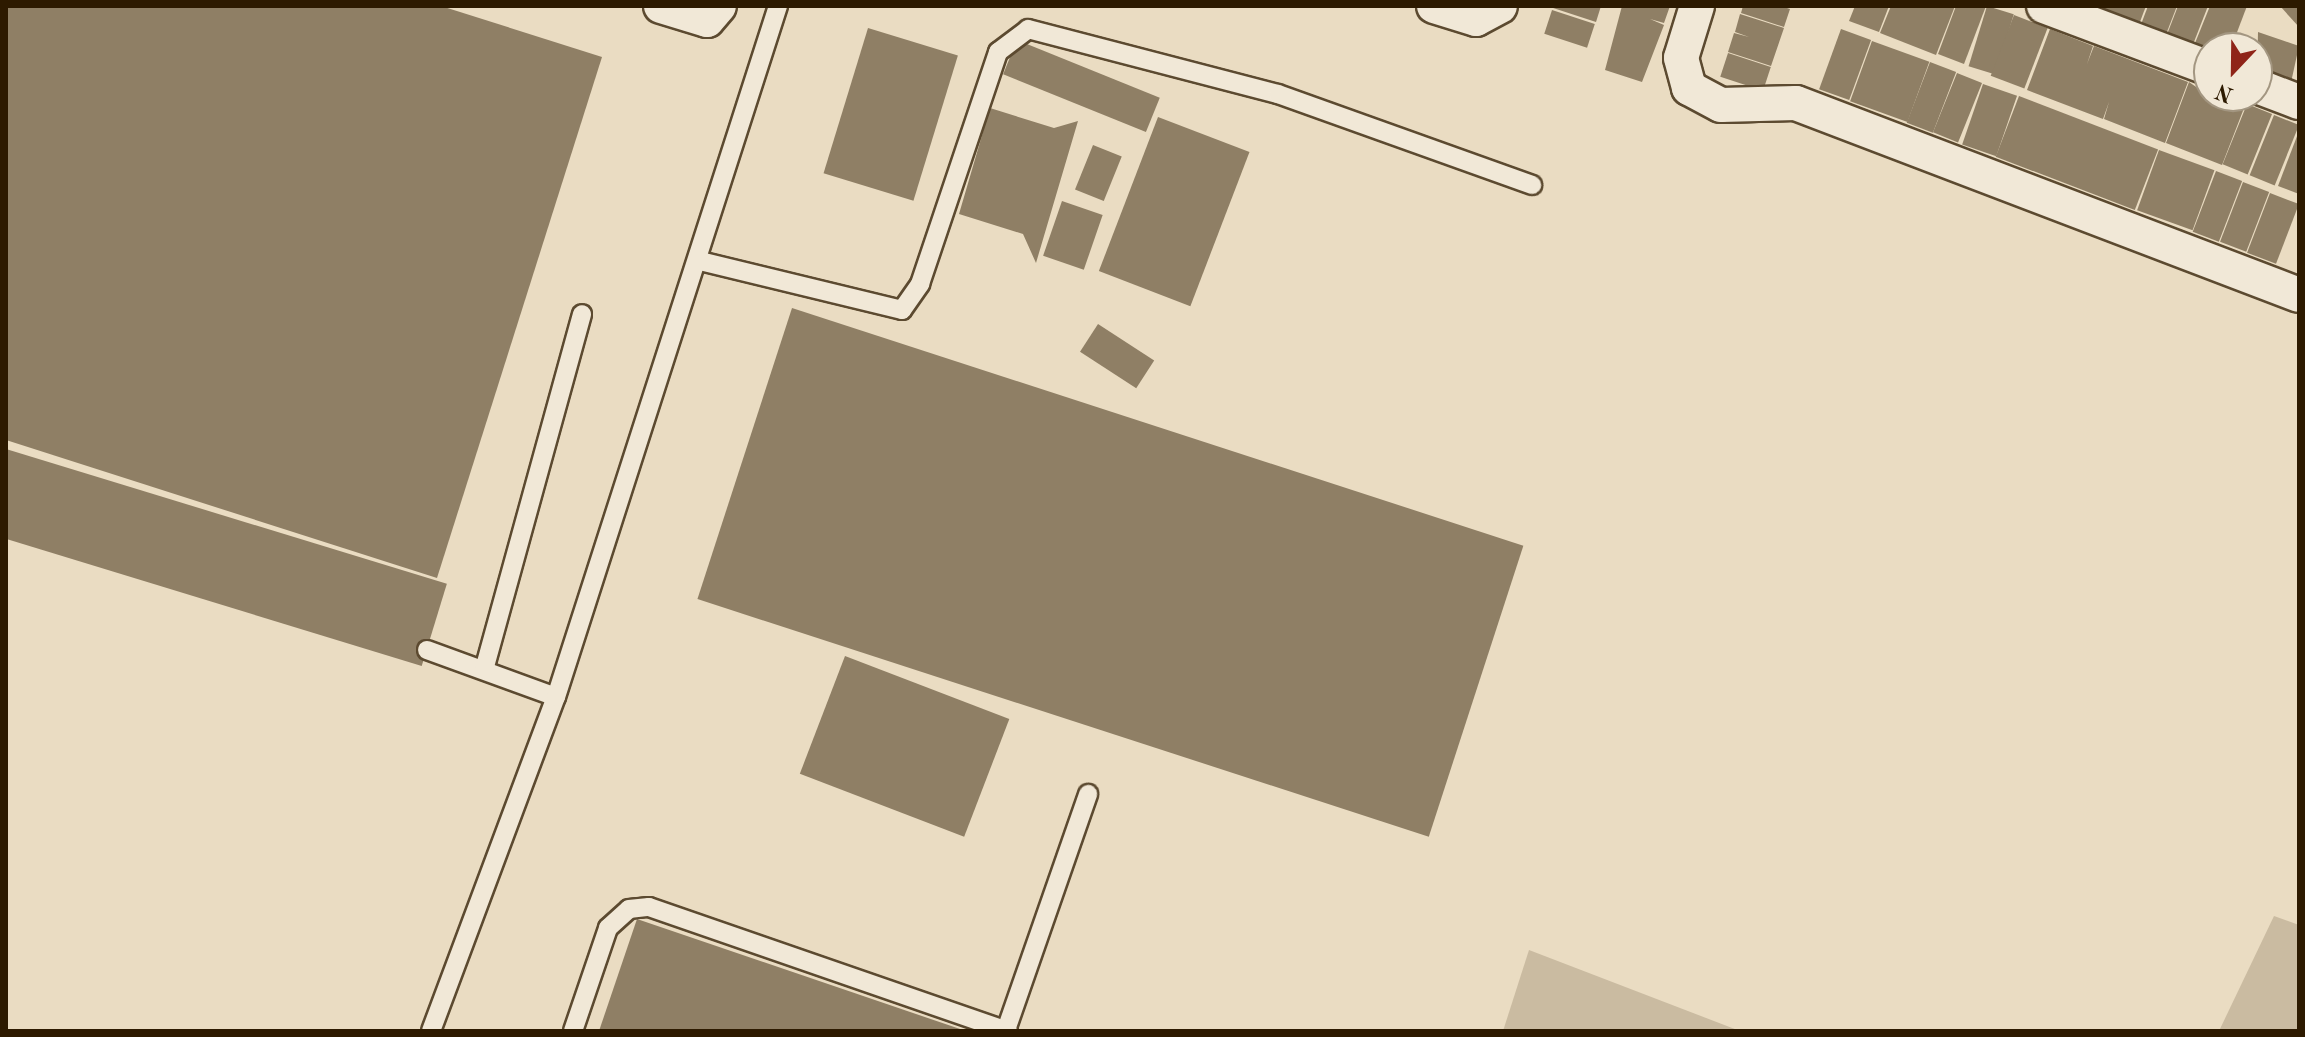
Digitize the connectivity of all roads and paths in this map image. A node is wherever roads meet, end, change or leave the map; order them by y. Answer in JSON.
{"nodes":[{"id":1,"x":661,"y":6,"type":"edge"},
{"id":2,"x":778,"y":6,"type":"edge"},
{"id":3,"x":1434,"y":6,"type":"edge"},
{"id":4,"x":1500,"y":6,"type":"edge"},
{"id":5,"x":1697,"y":6,"type":"edge"},
{"id":6,"x":2044,"y":6,"type":"edge"},
{"id":7,"x":718,"y":10,"type":"edge"},
{"id":8,"x":2193,"y":62,"type":"edge"},
{"id":9,"x":2273,"y":92,"type":"edge"},
{"id":10,"x":2299,"y":102,"type":"edge"},
{"id":11,"x":1532,"y":185,"type":"dead end"},
{"id":12,"x":700,"y":261,"type":"junction"},
{"id":13,"x":2297,"y":288,"type":"edge"},
{"id":14,"x":582,"y":314,"type":"dead end"},
{"id":15,"x":427,"y":650,"type":"dead end"},
{"id":16,"x":484,"y":670,"type":"junction"},
{"id":17,"x":556,"y":697,"type":"junction"},
{"id":18,"x":1088,"y":794,"type":"dead end"},
{"id":19,"x":431,"y":1031,"type":"edge"},
{"id":20,"x":573,"y":1031,"type":"edge"},
{"id":21,"x":1007,"y":1031,"type":"edge"}],
"edges":[{"from":1,"to":7,"type":"street"},
{"from":2,"to":12,"type":"lane"},
{"from":3,"to":4,"type":"street"},
{"from":5,"to":13,"type":"street"},
{"from":6,"to":8,"type":"street"},
{"from":9,"to":10,"type":"street"},
{"from":11,"to":12,"type":"lane"},
{"from":12,"to":17,"type":"lane"},
{"from":14,"to":16,"type":"lane"},
{"from":15,"to":16,"type":"lane"},
{"from":16,"to":17,"type":"lane"},
{"from":17,"to":19,"type":"lane"},
{"from":18,"to":21,"type":"lane"},
{"from":20,"to":21,"type":"lane"}]}
